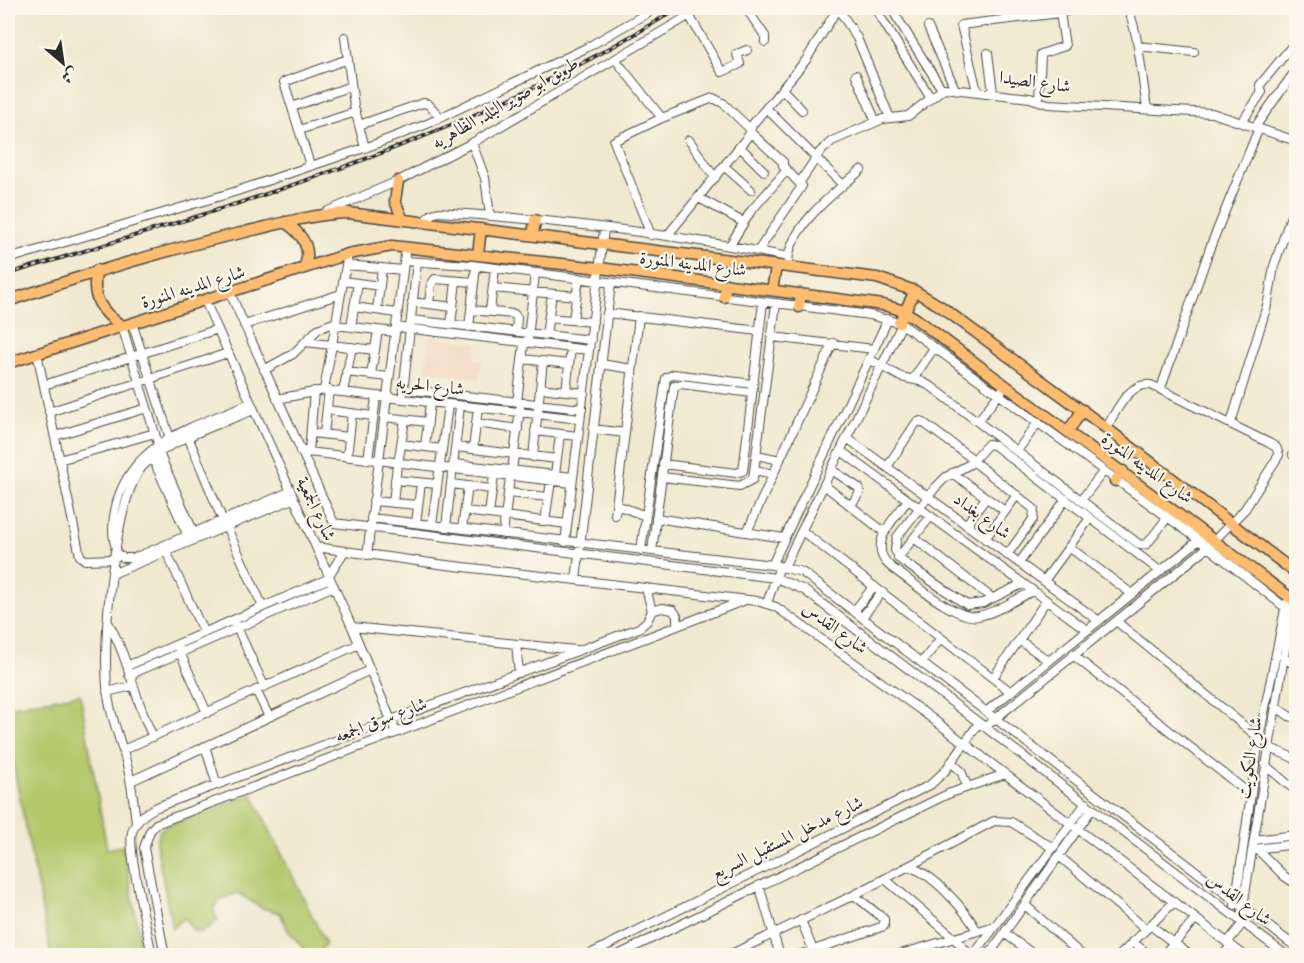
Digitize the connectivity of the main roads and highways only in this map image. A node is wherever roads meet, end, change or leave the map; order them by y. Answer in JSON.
{"nodes":[{"id":1,"x":398,"y":181,"type":"road end"},
{"id":2,"x":403,"y":220,"type":"junction"},
{"id":3,"x":535,"y":220,"type":"road end"},
{"id":4,"x":285,"y":222,"type":"junction"},
{"id":5,"x":481,"y":229,"type":"junction"},
{"id":6,"x":533,"y":235,"type":"junction"},
{"id":7,"x":478,"y":254,"type":"junction"},
{"id":8,"x":493,"y":256,"type":"junction"},
{"id":9,"x":776,"y":267,"type":"junction"},
{"id":10,"x":304,"y":268,"type":"junction"},
{"id":11,"x":493,"y":268,"type":"road end"},
{"id":12,"x":97,"y":270,"type":"junction"},
{"id":13,"x":726,"y":284,"type":"junction"},
{"id":14,"x":772,"y":290,"type":"junction"},
{"id":15,"x":915,"y":291,"type":"junction"},
{"id":16,"x":801,"y":294,"type":"junction"},
{"id":17,"x":724,"y":297,"type":"road end"},
{"id":18,"x":8,"y":301,"type":"edge"},
{"id":19,"x":799,"y":307,"type":"road end"},
{"id":20,"x":904,"y":312,"type":"junction"},
{"id":21,"x":896,"y":322,"type":"road end"},
{"id":22,"x":127,"y":325,"type":"junction"},
{"id":23,"x":8,"y":363,"type":"edge"},
{"id":24,"x":1083,"y":410,"type":"junction"},
{"id":25,"x":1068,"y":431,"type":"junction"},
{"id":26,"x":1123,"y":471,"type":"junction"},
{"id":27,"x":1115,"y":481,"type":"road end"},
{"id":28,"x":1296,"y":570,"type":"edge"},
{"id":29,"x":1292,"y":605,"type":"edge"}],
"edges":[{"from":1,"to":2,"type":"main road"},
{"from":2,"to":4,"type":"main road","name":"شارع المدينه المنورة"},
{"from":2,"to":5,"type":"main road","name":"شارع المدينه المنورة"},
{"from":3,"to":6,"type":"main road"},
{"from":4,"to":10,"type":"main road"},
{"from":4,"to":12,"type":"main road","name":"شارع المدينه المنورة"},
{"from":5,"to":6,"type":"main road","name":"شارع المدينه المنورة"},
{"from":5,"to":7,"type":"main road"},
{"from":6,"to":9,"type":"main road","name":"شارع المدينه المنورة"},
{"from":7,"to":8,"type":"main road","name":"شارع المدينه المنورة"},
{"from":7,"to":10,"type":"main road","name":"شارع المدينه المنورة"},
{"from":8,"to":11,"type":"main road"},
{"from":8,"to":13,"type":"main road","name":"شارع المدينه المنورة"},
{"from":9,"to":14,"type":"main road"},
{"from":9,"to":15,"type":"main road","name":"شارع المدينه المنورة"},
{"from":10,"to":22,"type":"main road","name":"شارع المدينه المنورة"},
{"from":12,"to":18,"type":"main road","name":"شارع المدينه المنورة"},
{"from":12,"to":22,"type":"main road"},
{"from":13,"to":14,"type":"main road","name":"شارع المدينه المنورة"},
{"from":13,"to":17,"type":"main road"},
{"from":14,"to":16,"type":"main road","name":"شارع المدينه المنورة"},
{"from":15,"to":20,"type":"main road"},
{"from":15,"to":24,"type":"main road","name":"شارع المدينه المنورة"},
{"from":16,"to":19,"type":"main road"},
{"from":16,"to":20,"type":"main road","name":"شارع المدينه المنورة"},
{"from":20,"to":21,"type":"main road"},
{"from":20,"to":25,"type":"main road","name":"شارع المدينه المنورة"},
{"from":22,"to":23,"type":"main road","name":"شارع المدينه المنورة"},
{"from":24,"to":25,"type":"main road"},
{"from":24,"to":28,"type":"main road","name":"شارع المدينه المنورة"},
{"from":25,"to":26,"type":"main road","name":"شارع المدينه المنورة"},
{"from":26,"to":27,"type":"main road"},
{"from":26,"to":29,"type":"main road","name":"شارع المدينه المنورة"}]}
